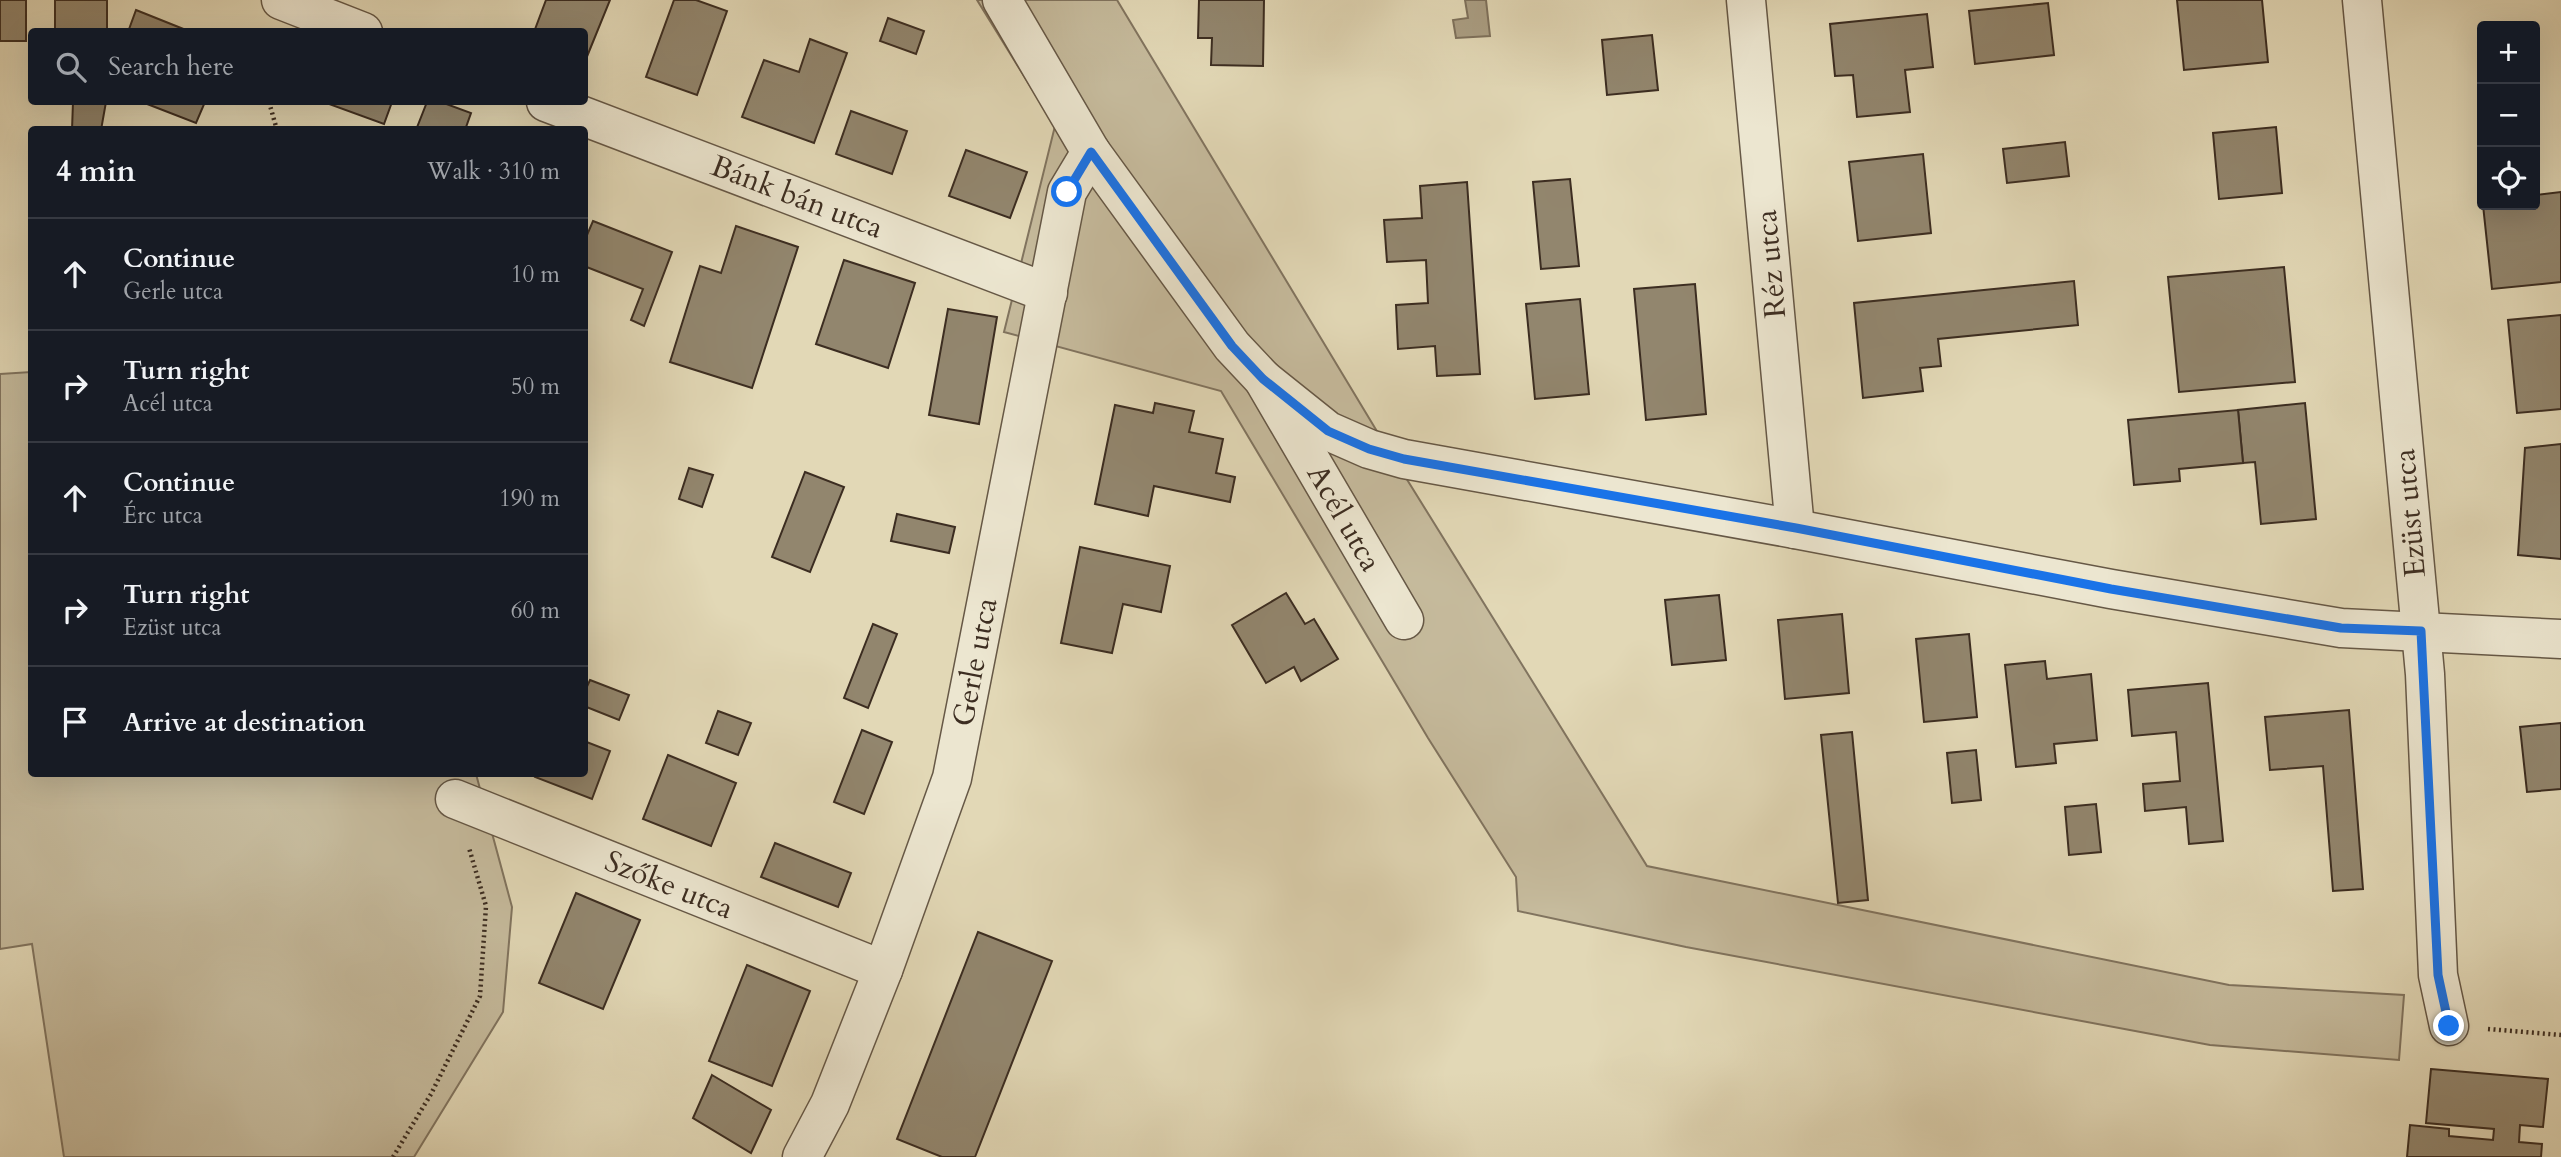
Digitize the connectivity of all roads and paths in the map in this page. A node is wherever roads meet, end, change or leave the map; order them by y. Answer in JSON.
{"nodes":[{"id":1,"x":281,"y":0,"type":"edge"},
{"id":2,"x":1002,"y":0,"type":"edge"},
{"id":3,"x":1746,"y":0,"type":"edge"},
{"id":4,"x":2362,"y":0,"type":"edge"},
{"id":5,"x":353,"y":28,"type":"edge"},
{"id":6,"x":270,"y":105,"type":"edge"},
{"id":7,"x":554,"y":105,"type":"edge"},
{"id":8,"x":276,"y":126,"type":"edge"},
{"id":9,"x":1091,"y":152,"type":"junction"},
{"id":10,"x":1048,"y":293,"type":"junction"},
{"id":11,"x":1263,"y":379,"type":"junction"},
{"id":12,"x":1796,"y":528,"type":"junction"},
{"id":13,"x":1404,"y":620,"type":"dead end"},
{"id":14,"x":2421,"y":631,"type":"junction"},
{"id":15,"x":2561,"y":639,"type":"edge"},
{"id":16,"x":455,"y":799,"type":"joint"},
{"id":17,"x":883,"y":970,"type":"junction"},
{"id":18,"x":2449,"y":1026,"type":"joint"},
{"id":19,"x":2561,"y":1035,"type":"edge"},
{"id":20,"x":393,"y":1157,"type":"edge"},
{"id":21,"x":802,"y":1157,"type":"edge"}],
"edges":[{"from":1,"to":5,"type":"street"},
{"from":2,"to":9,"type":"street","name":"Acél utca"},
{"from":3,"to":12,"type":"street","name":"Réz utca"},
{"from":4,"to":14,"type":"street","name":"Ezüst utca"},
{"from":6,"to":8,"type":"path"},
{"from":7,"to":10,"type":"street","name":"Bánk bán utca"},
{"from":9,"to":10,"type":"street","name":"Gerle utca"},
{"from":9,"to":11,"type":"street","name":"Acél utca"},
{"from":10,"to":17,"type":"street","name":"Gerle utca"},
{"from":11,"to":12,"type":"street"},
{"from":11,"to":13,"type":"street","name":"Acél utca"},
{"from":12,"to":14,"type":"street"},
{"from":14,"to":15,"type":"street"},
{"from":14,"to":18,"type":"street","name":"Ezüst utca"},
{"from":16,"to":17,"type":"street","name":"Szőke utca"},
{"from":16,"to":20,"type":"path"},
{"from":17,"to":21,"type":"street","name":"Gerle utca"},
{"from":18,"to":19,"type":"path"}]}
